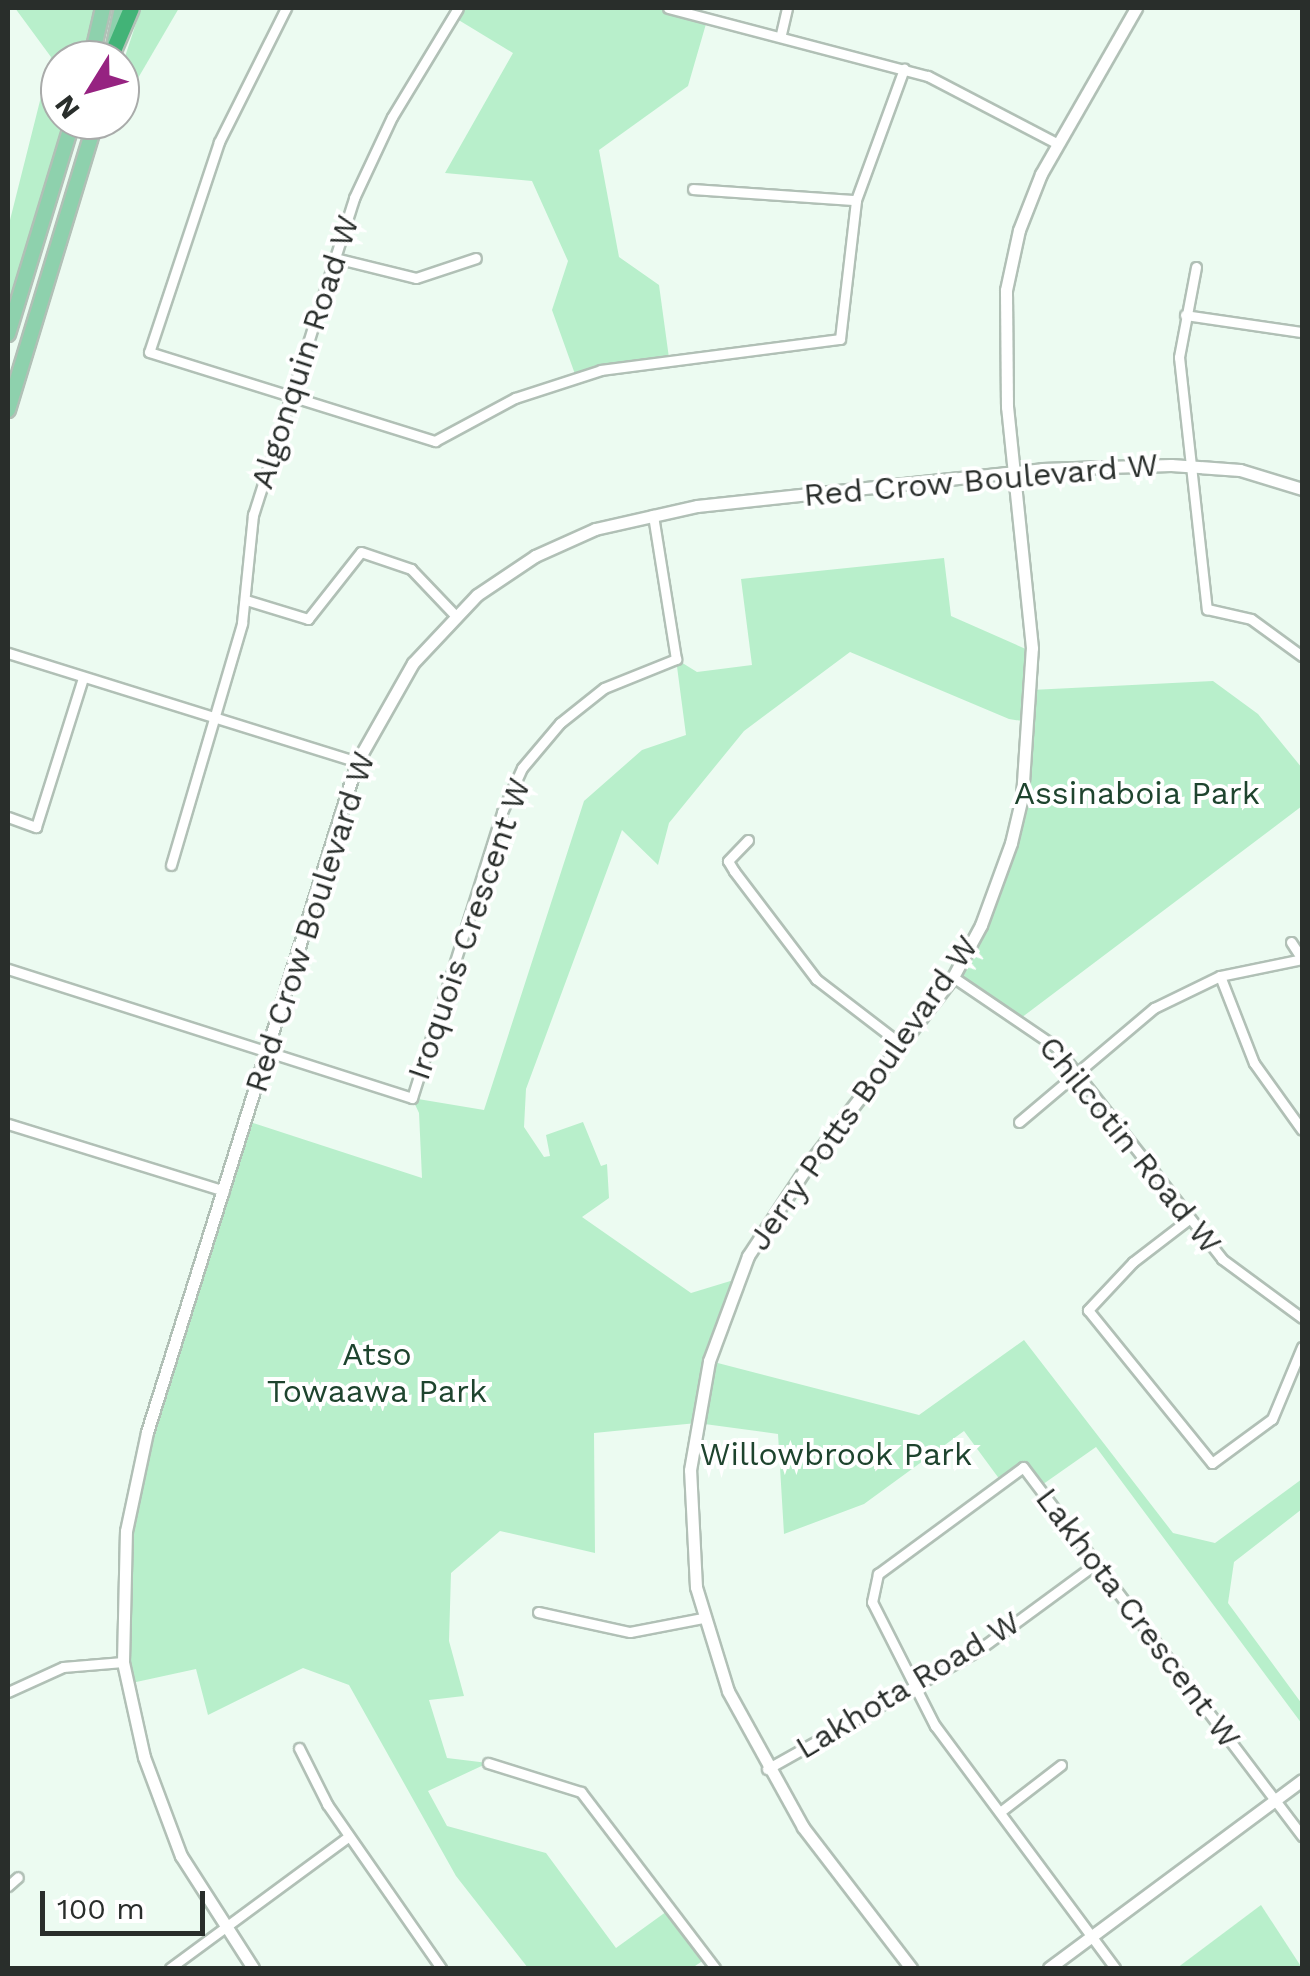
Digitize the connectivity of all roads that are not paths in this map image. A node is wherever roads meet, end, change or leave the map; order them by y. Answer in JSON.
{"nodes":[{"id":1,"x":103,"y":8,"type":"edge"},
{"id":2,"x":122,"y":8,"type":"edge"},
{"id":3,"x":131,"y":8,"type":"edge"},
{"id":4,"x":286,"y":8,"type":"edge"},
{"id":5,"x":458,"y":8,"type":"edge"},
{"id":6,"x":668,"y":8,"type":"edge"},
{"id":7,"x":787,"y":8,"type":"edge"},
{"id":8,"x":1136,"y":8,"type":"edge"},
{"id":9,"x":781,"y":34,"type":"junction"},
{"id":10,"x":96,"y":40,"type":"edge"},
{"id":11,"x":115,"y":40,"type":"edge"},
{"id":12,"x":118,"y":40,"type":"edge"},
{"id":13,"x":904,"y":69,"type":"junction"},
{"id":14,"x":68,"y":140,"type":"edge"},
{"id":15,"x":90,"y":140,"type":"edge"},
{"id":16,"x":1056,"y":143,"type":"junction"},
{"id":17,"x":693,"y":190,"type":"dead end"},
{"id":18,"x":856,"y":200,"type":"junction"},
{"id":19,"x":335,"y":258,"type":"junction"},
{"id":20,"x":476,"y":258,"type":"dead end"},
{"id":21,"x":1196,"y":267,"type":"dead end"},
{"id":22,"x":1184,"y":315,"type":"junction"},
{"id":23,"x":1302,"y":332,"type":"edge"},
{"id":24,"x":8,"y":334,"type":"edge"},
{"id":25,"x":289,"y":398,"type":"junction"},
{"id":26,"x":8,"y":410,"type":"edge"},
{"id":27,"x":1190,"y":465,"type":"junction"},
{"id":28,"x":1018,"y":472,"type":"junction"},
{"id":29,"x":1302,"y":489,"type":"edge"},
{"id":30,"x":654,"y":515,"type":"junction"},
{"id":31,"x":246,"y":600,"type":"junction"},
{"id":32,"x":455,"y":614,"type":"junction"},
{"id":33,"x":8,"y":653,"type":"edge"},
{"id":34,"x":1302,"y":656,"type":"edge"},
{"id":35,"x":84,"y":678,"type":"junction"},
{"id":36,"x":216,"y":719,"type":"junction"},
{"id":37,"x":357,"y":762,"type":"junction"},
{"id":38,"x":8,"y":817,"type":"edge"},
{"id":39,"x":748,"y":840,"type":"dead end"},
{"id":40,"x":170,"y":865,"type":"dead end"},
{"id":41,"x":1291,"y":942,"type":"dead end"},
{"id":42,"x":1302,"y":959,"type":"edge"},
{"id":43,"x":8,"y":969,"type":"edge"},
{"id":44,"x":1220,"y":976,"type":"junction"},
{"id":45,"x":953,"y":978,"type":"junction"},
{"id":46,"x":902,"y":1044,"type":"junction"},
{"id":47,"x":269,"y":1052,"type":"junction"},
{"id":48,"x":1078,"y":1071,"type":"junction"},
{"id":49,"x":1019,"y":1122,"type":"dead end"},
{"id":50,"x":8,"y":1124,"type":"edge"},
{"id":51,"x":1302,"y":1130,"type":"edge"},
{"id":52,"x":224,"y":1192,"type":"junction"},
{"id":53,"x":1189,"y":1220,"type":"junction"},
{"id":54,"x":1302,"y":1318,"type":"edge"},
{"id":55,"x":1302,"y":1347,"type":"edge"},
{"id":56,"x":1097,"y":1563,"type":"junction"},
{"id":57,"x":538,"y":1612,"type":"dead end"},
{"id":58,"x":703,"y":1618,"type":"junction"},
{"id":59,"x":123,"y":1662,"type":"junction"},
{"id":60,"x":913,"y":1688,"type":"junction"},
{"id":61,"x":8,"y":1692,"type":"edge"},
{"id":62,"x":300,"y":1748,"type":"dead end"},
{"id":63,"x":488,"y":1763,"type":"dead end"},
{"id":64,"x":1060,"y":1765,"type":"dead end"},
{"id":65,"x":767,"y":1769,"type":"junction"},
{"id":66,"x":1302,"y":1780,"type":"edge"},
{"id":67,"x":1276,"y":1801,"type":"junction"},
{"id":68,"x":1000,"y":1812,"type":"junction"},
{"id":69,"x":349,"y":1836,"type":"junction"},
{"id":70,"x":1302,"y":1836,"type":"edge"},
{"id":71,"x":18,"y":1877,"type":"dead end"},
{"id":72,"x":8,"y":1886,"type":"edge"},
{"id":73,"x":224,"y":1928,"type":"junction"},
{"id":74,"x":1091,"y":1937,"type":"junction"},
{"id":75,"x":170,"y":1968,"type":"edge"},
{"id":76,"x":253,"y":1968,"type":"edge"},
{"id":77,"x":441,"y":1968,"type":"edge"},
{"id":78,"x":715,"y":1968,"type":"edge"},
{"id":79,"x":911,"y":1968,"type":"edge"},
{"id":80,"x":1048,"y":1968,"type":"edge"},
{"id":81,"x":1115,"y":1968,"type":"edge"}],
"edges":[{"from":1,"to":10,"type":"main road"},
{"from":2,"to":11,"type":"main road"},
{"from":3,"to":12,"type":"highway"},
{"from":4,"to":25,"type":"street"},
{"from":5,"to":19,"type":"street","name":"Algonquin Road W"},
{"from":6,"to":9,"type":"street"},
{"from":7,"to":9,"type":"street"},
{"from":8,"to":16,"type":"street","name":"Jerry Potts Boulevard W"},
{"from":9,"to":13,"type":"street"},
{"from":13,"to":16,"type":"street"},
{"from":13,"to":18,"type":"street"},
{"from":14,"to":24,"type":"main road"},
{"from":15,"to":26,"type":"main road"},
{"from":16,"to":28,"type":"street","name":"Jerry Potts Boulevard W"},
{"from":17,"to":18,"type":"street"},
{"from":18,"to":25,"type":"street"},
{"from":19,"to":20,"type":"street"},
{"from":19,"to":25,"type":"street","name":"Algonquin Road W"},
{"from":21,"to":22,"type":"street"},
{"from":22,"to":23,"type":"street"},
{"from":22,"to":27,"type":"street"},
{"from":25,"to":31,"type":"street","name":"Algonquin Road W"},
{"from":27,"to":28,"type":"street","name":"Red Crow Boulevard W"},
{"from":27,"to":29,"type":"street","name":"Red Crow Boulevard W"},
{"from":27,"to":34,"type":"street"},
{"from":28,"to":30,"type":"street","name":"Red Crow Boulevard W"},
{"from":28,"to":45,"type":"street","name":"Jerry Potts Boulevard W"},
{"from":30,"to":32,"type":"street","name":"Red Crow Boulevard W"},
{"from":30,"to":47,"type":"street","name":"Iroquois Crescent W"},
{"from":31,"to":32,"type":"street"},
{"from":31,"to":36,"type":"street","name":"Algonquin Road W"},
{"from":32,"to":37,"type":"street","name":"Red Crow Boulevard W"},
{"from":33,"to":35,"type":"street"},
{"from":35,"to":36,"type":"street"},
{"from":35,"to":38,"type":"street"},
{"from":36,"to":37,"type":"street"},
{"from":36,"to":40,"type":"street","name":"Algonquin Road W"},
{"from":37,"to":47,"type":"street","name":"Red Crow Boulevard W"},
{"from":39,"to":46,"type":"street"},
{"from":41,"to":42,"type":"street"},
{"from":42,"to":44,"type":"street"},
{"from":43,"to":47,"type":"street"},
{"from":44,"to":48,"type":"street"},
{"from":44,"to":51,"type":"street"},
{"from":45,"to":46,"type":"street","name":"Jerry Potts Boulevard W"},
{"from":45,"to":48,"type":"street","name":"Chilcotin Road W"},
{"from":46,"to":58,"type":"street","name":"Jerry Potts Boulevard W"},
{"from":47,"to":52,"type":"street","name":"Red Crow Boulevard W"},
{"from":48,"to":49,"type":"street"},
{"from":48,"to":53,"type":"street","name":"Chilcotin Road W"},
{"from":50,"to":52,"type":"street"},
{"from":52,"to":59,"type":"street","name":"Red Crow Boulevard W"},
{"from":53,"to":54,"type":"street","name":"Chilcotin Road W"},
{"from":53,"to":55,"type":"street"},
{"from":56,"to":60,"type":"street","name":"Lakhota Road W"},
{"from":56,"to":60,"type":"street","name":"Lakhota Crescent W"},
{"from":56,"to":67,"type":"street","name":"Lakhota Crescent W"},
{"from":57,"to":58,"type":"street"},
{"from":58,"to":65,"type":"street","name":"Jerry Potts Boulevard W"},
{"from":59,"to":61,"type":"street"},
{"from":59,"to":73,"type":"street","name":"Red Crow Boulevard W"},
{"from":60,"to":65,"type":"street","name":"Lakhota Road W"},
{"from":60,"to":68,"type":"street","name":"Lakhota Crescent W"},
{"from":62,"to":69,"type":"street"},
{"from":63,"to":78,"type":"street"},
{"from":64,"to":68,"type":"street"},
{"from":65,"to":79,"type":"street","name":"Jerry Potts Boulevard W"},
{"from":66,"to":67,"type":"street"},
{"from":67,"to":70,"type":"street","name":"Lakhota Crescent W"},
{"from":67,"to":74,"type":"street"},
{"from":68,"to":74,"type":"street","name":"Lakhota Crescent W"},
{"from":69,"to":73,"type":"street"},
{"from":69,"to":77,"type":"street"},
{"from":71,"to":72,"type":"street"},
{"from":73,"to":75,"type":"street"},
{"from":73,"to":76,"type":"street","name":"Red Crow Boulevard W"},
{"from":74,"to":80,"type":"street"},
{"from":74,"to":81,"type":"street","name":"Lakhota Crescent W"}]}
